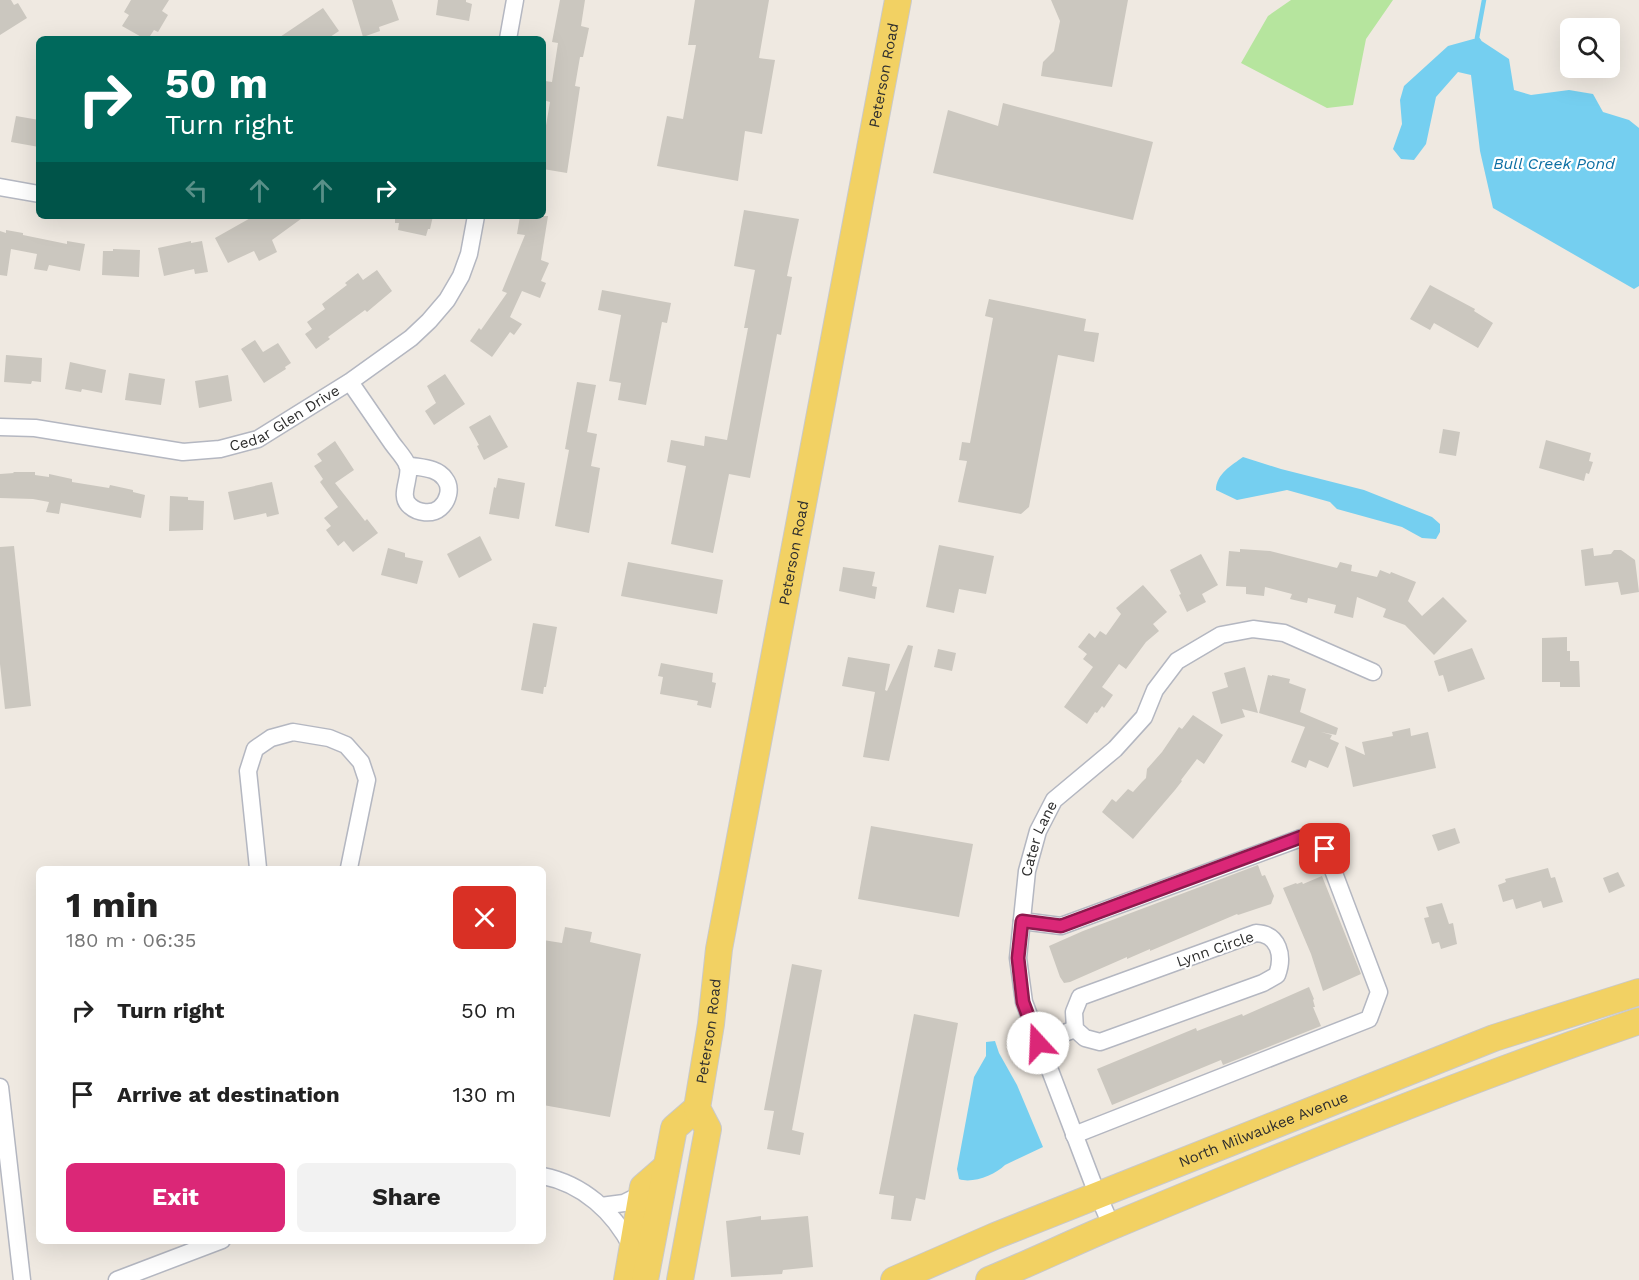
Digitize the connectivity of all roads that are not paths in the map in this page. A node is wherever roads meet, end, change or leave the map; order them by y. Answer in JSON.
{"nodes":[{"id":1,"x":515,"y":0,"type":"edge"},
{"id":2,"x":898,"y":0,"type":"edge"},
{"id":3,"x":509,"y":36,"type":"edge"},
{"id":4,"x":0,"y":187,"type":"edge"},
{"id":5,"x":36,"y":193,"type":"edge"},
{"id":6,"x":475,"y":219,"type":"edge"},
{"id":7,"x":350,"y":382,"type":"junction"},
{"id":8,"x":0,"y":426,"type":"edge"},
{"id":9,"x":407,"y":465,"type":"dead end"},
{"id":10,"x":1373,"y":672,"type":"dead end"},
{"id":11,"x":258,"y":866,"type":"edge"},
{"id":12,"x":349,"y":866,"type":"edge"},
{"id":13,"x":1022,"y":921,"type":"junction"},
{"id":14,"x":1639,"y":992,"type":"edge"},
{"id":15,"x":1639,"y":1021,"type":"edge"},
{"id":16,"x":1075,"y":1029,"type":"junction"},
{"id":17,"x":1038,"y":1043,"type":"junction"},
{"id":18,"x":0,"y":1088,"type":"edge"},
{"id":19,"x":697,"y":1108,"type":"junction"},
{"id":20,"x":1074,"y":1135,"type":"junction"},
{"id":21,"x":666,"y":1167,"type":"junction"},
{"id":22,"x":546,"y":1177,"type":"edge"},
{"id":23,"x":642,"y":1194,"type":"junction"},
{"id":24,"x":1098,"y":1195,"type":"junction"},
{"id":25,"x":602,"y":1206,"type":"junction"},
{"id":26,"x":1112,"y":1227,"type":"junction"},
{"id":27,"x":212,"y":1244,"type":"edge"},
{"id":28,"x":632,"y":1248,"type":"junction"},
{"id":29,"x":684,"y":1274,"type":"edge"},
{"id":30,"x":22,"y":1280,"type":"edge"},
{"id":31,"x":117,"y":1280,"type":"edge"},
{"id":32,"x":627,"y":1280,"type":"edge"},
{"id":33,"x":645,"y":1280,"type":"edge"},
{"id":34,"x":894,"y":1280,"type":"edge"},
{"id":35,"x":990,"y":1280,"type":"edge"}],
"edges":[{"from":1,"to":3,"type":"street"},
{"from":2,"to":19,"type":"main road","name":"Peterson Road"},
{"from":4,"to":5,"type":"street"},
{"from":6,"to":7,"type":"street","name":"Cedar Glen Drive"},
{"from":7,"to":8,"type":"street","name":"Cedar Glen Drive"},
{"from":7,"to":9,"type":"street"},
{"from":10,"to":13,"type":"street","name":"Cater Lane"},
{"from":11,"to":12,"type":"street"},
{"from":13,"to":17,"type":"street","name":"Cater Lane"},
{"from":13,"to":20,"type":"street"},
{"from":14,"to":24,"type":"main road","name":"North Milwaukee Avenue"},
{"from":15,"to":26,"type":"main road"},
{"from":16,"to":16,"type":"street","name":"Lynn Circle"},
{"from":16,"to":17,"type":"street"},
{"from":17,"to":20,"type":"street","name":"Cater Lane"},
{"from":18,"to":30,"type":"street"},
{"from":19,"to":21,"type":"main road"},
{"from":19,"to":29,"type":"main road","name":"Peterson Road"},
{"from":20,"to":24,"type":"street","name":"Cater Lane"},
{"from":21,"to":23,"type":"main road"},
{"from":21,"to":33,"type":"main road"},
{"from":22,"to":25,"type":"street"},
{"from":23,"to":25,"type":"street"},
{"from":23,"to":28,"type":"main road"},
{"from":24,"to":26,"type":"street","name":"Cater Lane"},
{"from":24,"to":34,"type":"main road","name":"North Milwaukee Avenue"},
{"from":25,"to":28,"type":"street"},
{"from":26,"to":35,"type":"main road"},
{"from":27,"to":31,"type":"street"},
{"from":28,"to":32,"type":"main road"}]}
